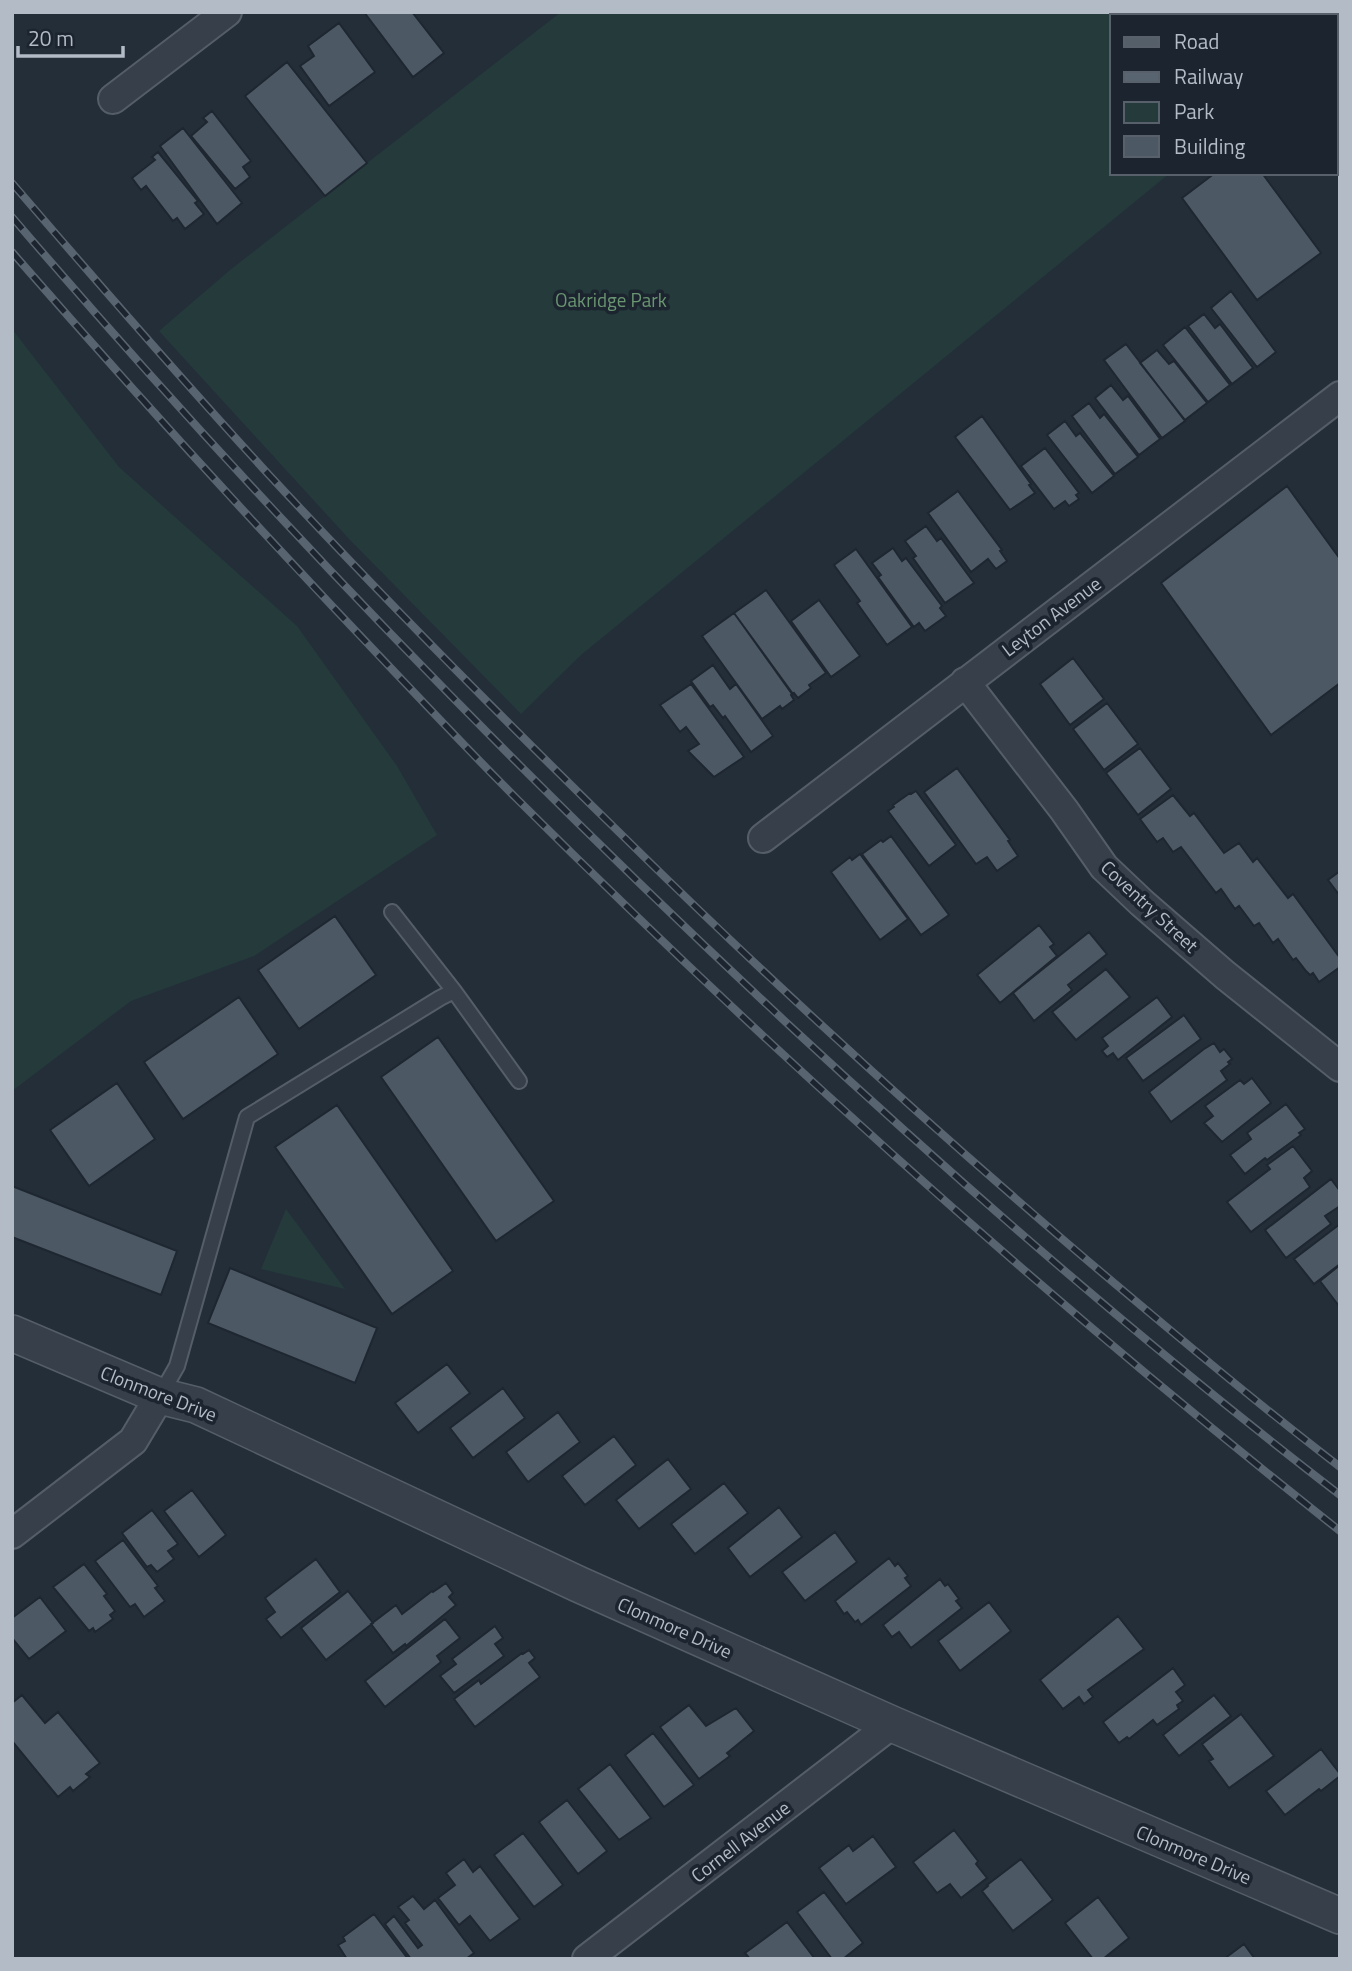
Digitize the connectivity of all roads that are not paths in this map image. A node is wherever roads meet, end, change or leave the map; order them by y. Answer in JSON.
{"nodes":[{"id":1,"x":228,"y":12,"type":"edge"},
{"id":2,"x":113,"y":99,"type":"dead end"},
{"id":3,"x":1340,"y":396,"type":"edge"},
{"id":4,"x":965,"y":682,"type":"junction"},
{"id":5,"x":762,"y":838,"type":"dead end"},
{"id":6,"x":392,"y":912,"type":"dead end"},
{"id":7,"x":454,"y":992,"type":"junction"},
{"id":8,"x":1337,"y":1061,"type":"edge"},
{"id":9,"x":519,"y":1081,"type":"dead end"},
{"id":10,"x":12,"y":1333,"type":"edge"},
{"id":11,"x":160,"y":1396,"type":"junction"},
{"id":12,"x":12,"y":1534,"type":"edge"},
{"id":13,"x":892,"y":1724,"type":"junction"},
{"id":14,"x":1340,"y":1916,"type":"edge"},
{"id":15,"x":587,"y":1959,"type":"edge"}],
"edges":[{"from":1,"to":2,"type":"street"},
{"from":3,"to":4,"type":"street","name":"Leyton Avenue"},
{"from":4,"to":5,"type":"street","name":"Leyton Avenue"},
{"from":4,"to":8,"type":"street","name":"Coventry Street"},
{"from":6,"to":7,"type":"lane"},
{"from":7,"to":9,"type":"lane"},
{"from":7,"to":11,"type":"lane"},
{"from":10,"to":11,"type":"street","name":"Clonmore Drive"},
{"from":11,"to":12,"type":"street"},
{"from":11,"to":13,"type":"street","name":"Clonmore Drive"},
{"from":13,"to":14,"type":"street","name":"Clonmore Drive"},
{"from":13,"to":15,"type":"street","name":"Cornell Avenue"}]}
